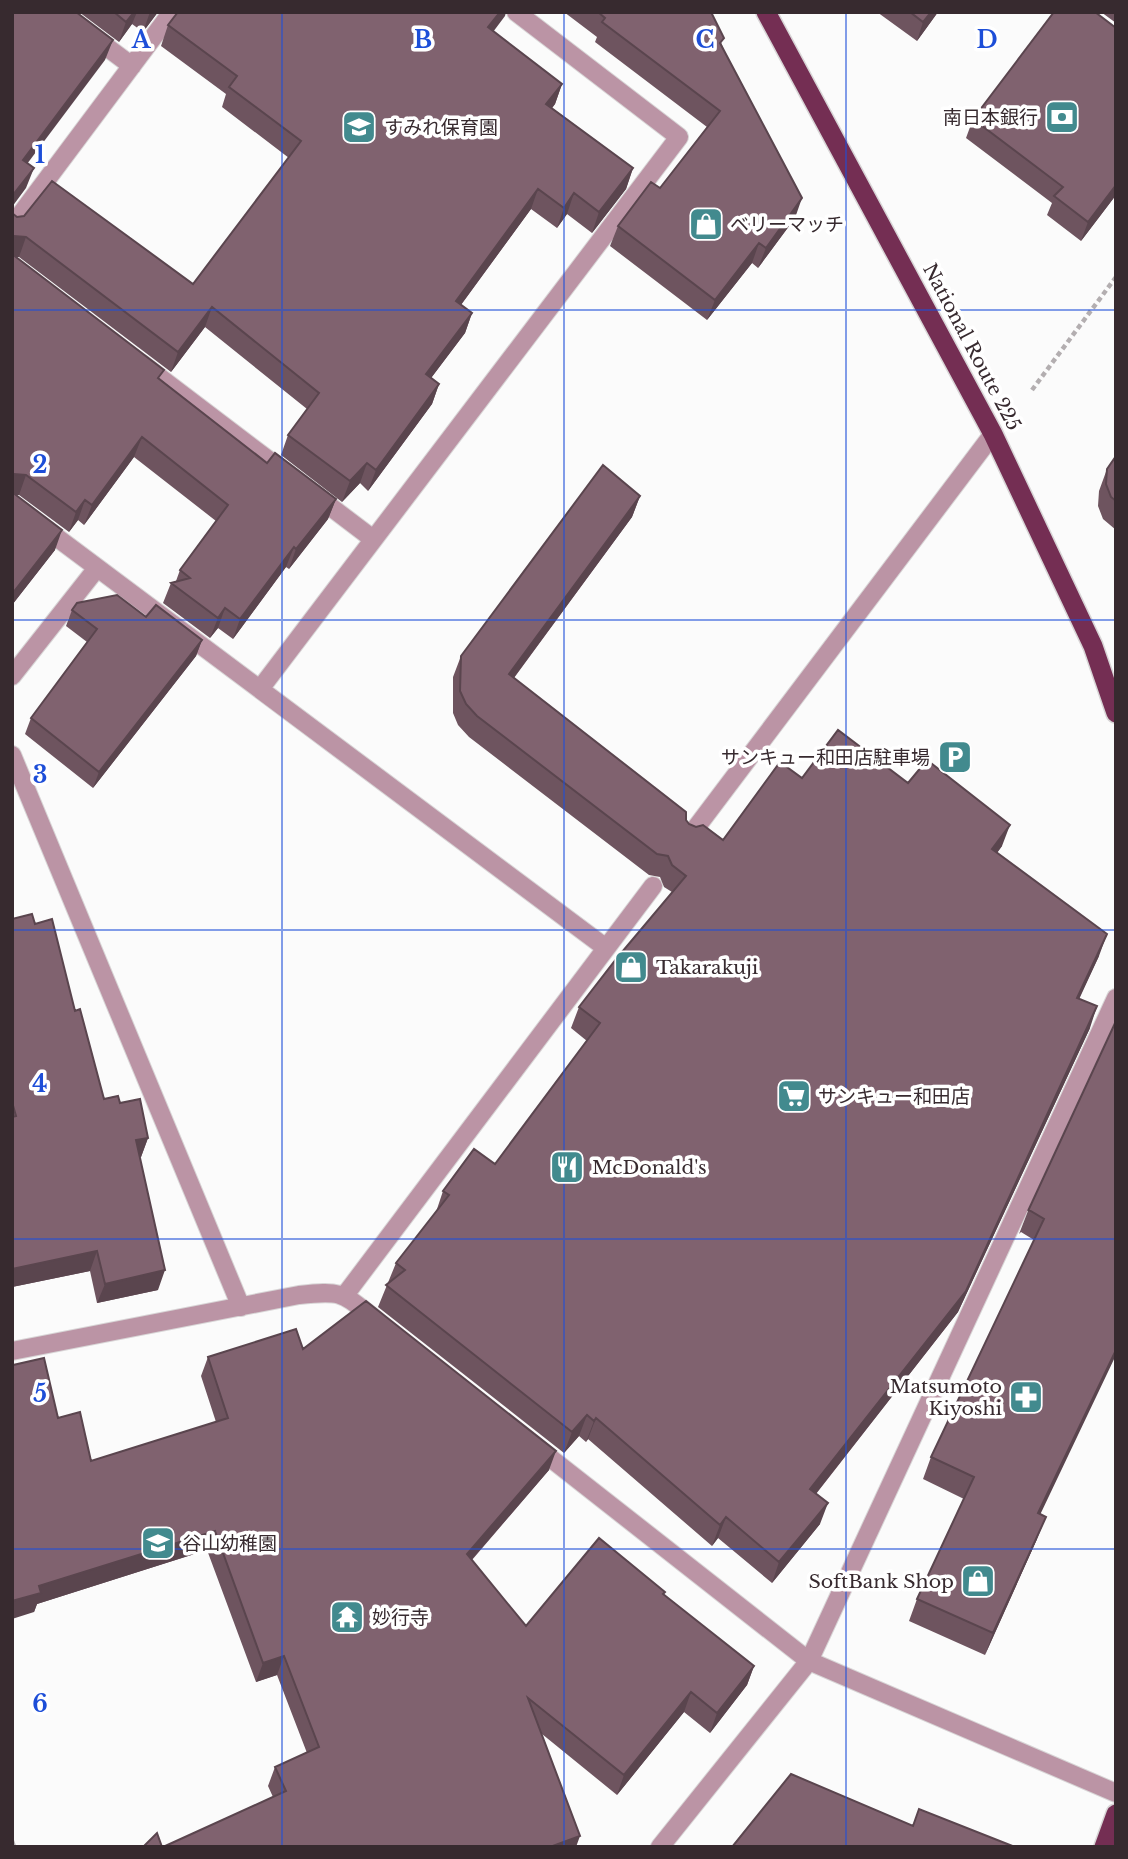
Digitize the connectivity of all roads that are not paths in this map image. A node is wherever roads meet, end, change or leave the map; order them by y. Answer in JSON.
{"nodes":[{"id":1,"x":60,"y":12,"type":"edge"},
{"id":2,"x":172,"y":12,"type":"edge"},
{"id":3,"x":516,"y":12,"type":"edge"},
{"id":4,"x":766,"y":12,"type":"edge"},
{"id":5,"x":132,"y":66,"type":"junction"},
{"id":6,"x":12,"y":226,"type":"edge"},
{"id":7,"x":133,"y":357,"type":"edge"},
{"id":8,"x":993,"y":434,"type":"junction"},
{"id":9,"x":12,"y":505,"type":"edge"},
{"id":10,"x":373,"y":540,"type":"junction"},
{"id":11,"x":97,"y":568,"type":"junction"},
{"id":12,"x":12,"y":676,"type":"edge"},
{"id":13,"x":260,"y":689,"type":"junction"},
{"id":14,"x":1116,"y":713,"type":"edge"},
{"id":15,"x":12,"y":755,"type":"edge"},
{"id":16,"x":689,"y":837,"type":"edge"},
{"id":17,"x":653,"y":886,"type":"edge"},
{"id":18,"x":606,"y":948,"type":"junction"},
{"id":19,"x":1116,"y":998,"type":"edge"},
{"id":20,"x":345,"y":1295,"type":"junction"},
{"id":21,"x":241,"y":1307,"type":"junction"},
{"id":22,"x":388,"y":1329,"type":"edge"},
{"id":23,"x":12,"y":1351,"type":"edge"},
{"id":24,"x":518,"y":1432,"type":"edge"},
{"id":25,"x":808,"y":1661,"type":"junction"},
{"id":26,"x":1116,"y":1793,"type":"edge"},
{"id":27,"x":1116,"y":1814,"type":"edge"},
{"id":28,"x":660,"y":1847,"type":"edge"},
{"id":29,"x":1104,"y":1847,"type":"edge"}],
"edges":[{"from":1,"to":5,"type":"street"},
{"from":2,"to":5,"type":"street"},
{"from":3,"to":10,"type":"street"},
{"from":4,"to":8,"type":"highway","name":"National Route 225"},
{"from":5,"to":6,"type":"street"},
{"from":7,"to":10,"type":"street"},
{"from":8,"to":14,"type":"highway","name":"National Route 225"},
{"from":8,"to":16,"type":"street"},
{"from":9,"to":11,"type":"street"},
{"from":10,"to":13,"type":"street"},
{"from":11,"to":12,"type":"street"},
{"from":11,"to":13,"type":"street"},
{"from":13,"to":18,"type":"street"},
{"from":15,"to":21,"type":"street"},
{"from":17,"to":18,"type":"street"},
{"from":18,"to":20,"type":"street"},
{"from":19,"to":25,"type":"street"},
{"from":20,"to":21,"type":"street"},
{"from":20,"to":22,"type":"street"},
{"from":21,"to":23,"type":"street"},
{"from":24,"to":25,"type":"street"},
{"from":25,"to":26,"type":"street"},
{"from":25,"to":28,"type":"street"},
{"from":27,"to":29,"type":"highway"}]}
